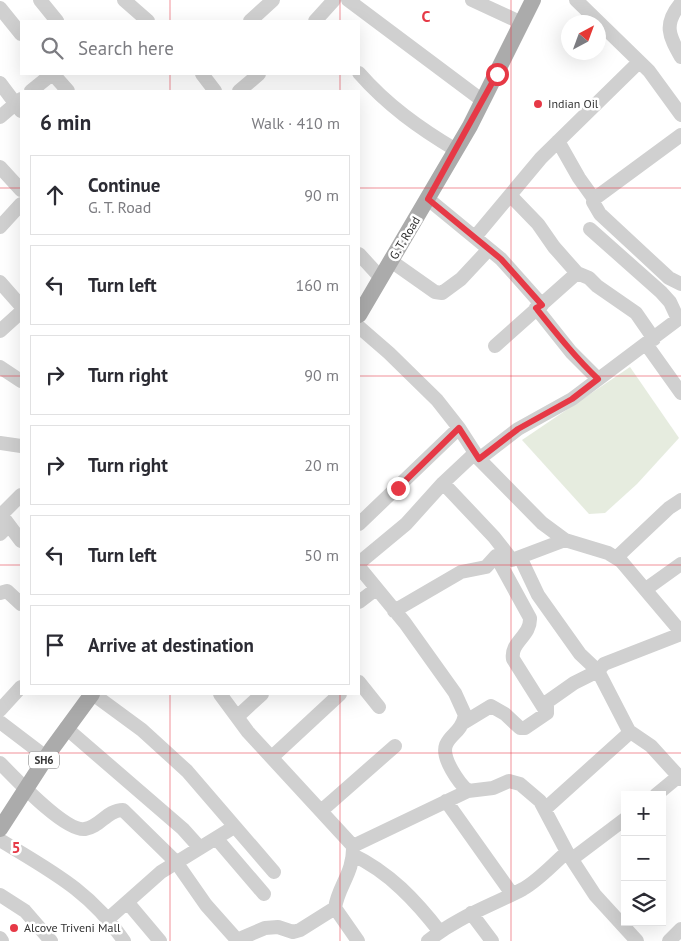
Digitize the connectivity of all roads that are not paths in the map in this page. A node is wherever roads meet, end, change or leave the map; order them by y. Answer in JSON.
{"nodes":[{"id":1,"x":40,"y":0,"type":"edge"},
{"id":2,"x":124,"y":0,"type":"edge"},
{"id":3,"x":272,"y":0,"type":"edge"},
{"id":4,"x":334,"y":0,"type":"edge"},
{"id":5,"x":348,"y":0,"type":"edge"},
{"id":6,"x":472,"y":0,"type":"edge"},
{"id":7,"x":533,"y":0,"type":"edge"},
{"id":8,"x":576,"y":0,"type":"edge"},
{"id":9,"x":681,"y":4,"type":"edge"},
{"id":10,"x":0,"y":8,"type":"edge"},
{"id":11,"x":57,"y":20,"type":"edge"},
{"id":12,"x":147,"y":20,"type":"edge"},
{"id":13,"x":251,"y":20,"type":"edge"},
{"id":14,"x":316,"y":20,"type":"edge"},
{"id":15,"x":522,"y":23,"type":"junction"},
{"id":16,"x":20,"y":33,"type":"edge"},
{"id":17,"x":681,"y":57,"type":"edge"},
{"id":18,"x":639,"y":62,"type":"junction"},
{"id":19,"x":360,"y":74,"type":"edge"},
{"id":20,"x":52,"y":75,"type":"edge"},
{"id":21,"x":54,"y":75,"type":"edge"},
{"id":22,"x":203,"y":75,"type":"edge"},
{"id":23,"x":258,"y":75,"type":"edge"},
{"id":24,"x":0,"y":83,"type":"edge"},
{"id":25,"x":32,"y":90,"type":"edge"},
{"id":26,"x":67,"y":90,"type":"edge"},
{"id":27,"x":214,"y":90,"type":"edge"},
{"id":28,"x":240,"y":90,"type":"edge"},
{"id":29,"x":676,"y":97,"type":"edge"},
{"id":30,"x":483,"y":101,"type":"junction"},
{"id":31,"x":19,"y":104,"type":"edge"},
{"id":32,"x":681,"y":115,"type":"edge"},
{"id":33,"x":0,"y":117,"type":"edge"},
{"id":34,"x":681,"y":135,"type":"edge"},
{"id":35,"x":558,"y":141,"type":"junction"},
{"id":36,"x":456,"y":150,"type":"junction"},
{"id":37,"x":0,"y":167,"type":"edge"},
{"id":38,"x":20,"y":189,"type":"edge"},
{"id":39,"x":510,"y":195,"type":"junction"},
{"id":40,"x":428,"y":199,"type":"junction"},
{"id":41,"x":594,"y":199,"type":"junction"},
{"id":42,"x":20,"y":205,"type":"edge"},
{"id":43,"x":0,"y":227,"type":"edge"},
{"id":44,"x":590,"y":229,"type":"dead end"},
{"id":45,"x":474,"y":237,"type":"junction"},
{"id":46,"x":489,"y":249,"type":"junction"},
{"id":47,"x":360,"y":255,"type":"edge"},
{"id":48,"x":391,"y":260,"type":"junction"},
{"id":49,"x":577,"y":273,"type":"junction"},
{"id":50,"x":381,"y":278,"type":"junction"},
{"id":51,"x":0,"y":282,"type":"edge"},
{"id":52,"x":681,"y":284,"type":"edge"},
{"id":53,"x":20,"y":305,"type":"edge"},
{"id":54,"x":539,"y":306,"type":"junction"},
{"id":55,"x":20,"y":313,"type":"edge"},
{"id":56,"x":360,"y":313,"type":"edge"},
{"id":57,"x":680,"y":318,"type":"edge"},
{"id":58,"x":360,"y":328,"type":"edge"},
{"id":59,"x":0,"y":331,"type":"edge"},
{"id":60,"x":650,"y":341,"type":"junction"},
{"id":61,"x":495,"y":346,"type":"dead end"},
{"id":62,"x":0,"y":367,"type":"edge"},
{"id":63,"x":598,"y":379,"type":"junction"},
{"id":64,"x":20,"y":380,"type":"edge"},
{"id":65,"x":681,"y":393,"type":"edge"},
{"id":66,"x":459,"y":428,"type":"junction"},
{"id":67,"x":2,"y":445,"type":"edge"},
{"id":68,"x":20,"y":446,"type":"edge"},
{"id":69,"x":477,"y":456,"type":"junction"},
{"id":70,"x":442,"y":483,"type":"junction"},
{"id":71,"x":20,"y":496,"type":"edge"},
{"id":72,"x":681,"y":500,"type":"edge"},
{"id":73,"x":2,"y":522,"type":"edge"},
{"id":74,"x":360,"y":523,"type":"edge"},
{"id":75,"x":20,"y":540,"type":"edge"},
{"id":76,"x":565,"y":540,"type":"junction"},
{"id":77,"x":496,"y":556,"type":"junction"},
{"id":78,"x":616,"y":558,"type":"junction"},
{"id":79,"x":516,"y":559,"type":"junction"},
{"id":80,"x":360,"y":564,"type":"edge"},
{"id":81,"x":681,"y":564,"type":"edge"},
{"id":82,"x":360,"y":566,"type":"edge"},
{"id":83,"x":376,"y":589,"type":"junction"},
{"id":84,"x":646,"y":589,"type":"junction"},
{"id":85,"x":0,"y":593,"type":"edge"},
{"id":86,"x":360,"y":601,"type":"edge"},
{"id":87,"x":20,"y":603,"type":"edge"},
{"id":88,"x":394,"y":611,"type":"junction"},
{"id":89,"x":681,"y":633,"type":"edge"},
{"id":90,"x":598,"y":671,"type":"junction"},
{"id":91,"x":360,"y":683,"type":"edge"},
{"id":92,"x":20,"y":688,"type":"edge"},
{"id":93,"x":91,"y":695,"type":"edge"},
{"id":94,"x":93,"y":695,"type":"edge"},
{"id":95,"x":221,"y":695,"type":"edge"},
{"id":96,"x":261,"y":695,"type":"edge"},
{"id":97,"x":339,"y":695,"type":"edge"},
{"id":98,"x":379,"y":707,"type":"dead end"},
{"id":99,"x":0,"y":710,"type":"edge"},
{"id":100,"x":547,"y":713,"type":"junction"},
{"id":101,"x":237,"y":717,"type":"junction"},
{"id":102,"x":0,"y":722,"type":"edge"},
{"id":103,"x":463,"y":723,"type":"junction"},
{"id":104,"x":66,"y":728,"type":"junction"},
{"id":105,"x":629,"y":731,"type":"junction"},
{"id":106,"x":395,"y":746,"type":"dead end"},
{"id":107,"x":46,"y":757,"type":"junction"},
{"id":108,"x":272,"y":757,"type":"junction"},
{"id":109,"x":0,"y":763,"type":"edge"},
{"id":110,"x":680,"y":778,"type":"edge"},
{"id":111,"x":26,"y":787,"type":"junction"},
{"id":112,"x":468,"y":791,"type":"junction"},
{"id":113,"x":662,"y":791,"type":"edge"},
{"id":114,"x":446,"y":801,"type":"junction"},
{"id":115,"x":545,"y":809,"type":"junction"},
{"id":116,"x":321,"y":811,"type":"junction"},
{"id":117,"x":621,"y":822,"type":"edge"},
{"id":118,"x":234,"y":827,"type":"junction"},
{"id":119,"x":0,"y":829,"type":"edge"},
{"id":120,"x":216,"y":838,"type":"junction"},
{"id":121,"x":0,"y":840,"type":"edge"},
{"id":122,"x":200,"y":848,"type":"junction"},
{"id":123,"x":353,"y":851,"type":"junction"},
{"id":124,"x":569,"y":855,"type":"junction"},
{"id":125,"x":176,"y":862,"type":"junction"},
{"id":126,"x":274,"y":872,"type":"dead end"},
{"id":127,"x":264,"y":894,"type":"dead end"},
{"id":128,"x":512,"y":894,"type":"junction"},
{"id":129,"x":0,"y":895,"type":"edge"},
{"id":130,"x":128,"y":903,"type":"junction"},
{"id":131,"x":335,"y":908,"type":"junction"},
{"id":132,"x":471,"y":913,"type":"junction"},
{"id":133,"x":108,"y":919,"type":"junction"},
{"id":134,"x":681,"y":929,"type":"edge"},
{"id":135,"x":440,"y":932,"type":"junction"},
{"id":136,"x":238,"y":940,"type":"edge"},
{"id":137,"x":52,"y":941,"type":"edge"},
{"id":138,"x":124,"y":941,"type":"edge"},
{"id":139,"x":160,"y":941,"type":"edge"},
{"id":140,"x":358,"y":941,"type":"edge"},
{"id":141,"x":428,"y":941,"type":"edge"},
{"id":142,"x":492,"y":941,"type":"edge"},
{"id":143,"x":637,"y":941,"type":"edge"},
{"id":144,"x":669,"y":941,"type":"edge"}],
"edges":[{"from":1,"to":11,"type":"street"},
{"from":2,"to":12,"type":"street"},
{"from":3,"to":13,"type":"street"},
{"from":4,"to":14,"type":"street"},
{"from":5,"to":30,"type":"street"},
{"from":6,"to":15,"type":"street"},
{"from":7,"to":15,"type":"main road","name":"G. T. Road"},
{"from":8,"to":18,"type":"street"},
{"from":9,"to":17,"type":"street"},
{"from":10,"to":16,"type":"street"},
{"from":15,"to":30,"type":"main road","name":"G. T. Road"},
{"from":18,"to":29,"type":"street"},
{"from":18,"to":35,"type":"street"},
{"from":19,"to":36,"type":"street"},
{"from":20,"to":25,"type":"street"},
{"from":21,"to":26,"type":"street"},
{"from":22,"to":27,"type":"street"},
{"from":23,"to":28,"type":"street"},
{"from":24,"to":31,"type":"street"},
{"from":29,"to":32,"type":"street"},
{"from":30,"to":36,"type":"main road","name":"G. T. Road"},
{"from":31,"to":33,"type":"street"},
{"from":34,"to":41,"type":"street"},
{"from":35,"to":39,"type":"street"},
{"from":35,"to":41,"type":"street"},
{"from":36,"to":40,"type":"main road","name":"G. T. Road"},
{"from":37,"to":38,"type":"street"},
{"from":39,"to":45,"type":"street"},
{"from":39,"to":49,"type":"street"},
{"from":40,"to":45,"type":"street"},
{"from":40,"to":48,"type":"main road","name":"G. T. Road"},
{"from":41,"to":52,"type":"street"},
{"from":42,"to":43,"type":"street"},
{"from":44,"to":57,"type":"street"},
{"from":45,"to":46,"type":"street"},
{"from":46,"to":48,"type":"street"},
{"from":46,"to":54,"type":"street"},
{"from":47,"to":50,"type":"street"},
{"from":48,"to":50,"type":"main road","name":"G. T. Road"},
{"from":49,"to":54,"type":"street"},
{"from":49,"to":60,"type":"street"},
{"from":50,"to":56,"type":"main road","name":"G. T. Road"},
{"from":51,"to":53,"type":"street"},
{"from":54,"to":61,"type":"street"},
{"from":54,"to":63,"type":"street"},
{"from":55,"to":59,"type":"street"},
{"from":57,"to":60,"type":"street"},
{"from":58,"to":66,"type":"street"},
{"from":60,"to":63,"type":"street"},
{"from":60,"to":65,"type":"street"},
{"from":62,"to":64,"type":"street"},
{"from":63,"to":69,"type":"street"},
{"from":66,"to":69,"type":"street"},
{"from":66,"to":74,"type":"street"},
{"from":67,"to":68,"type":"street"},
{"from":69,"to":70,"type":"street"},
{"from":69,"to":76,"type":"street"},
{"from":70,"to":79,"type":"street"},
{"from":70,"to":80,"type":"street"},
{"from":71,"to":73,"type":"street"},
{"from":72,"to":78,"type":"street"},
{"from":73,"to":75,"type":"street"},
{"from":76,"to":78,"type":"street"},
{"from":76,"to":79,"type":"street"},
{"from":77,"to":79,"type":"street"},
{"from":77,"to":88,"type":"street"},
{"from":77,"to":100,"type":"street"},
{"from":78,"to":84,"type":"street"},
{"from":79,"to":90,"type":"street"},
{"from":81,"to":84,"type":"street"},
{"from":82,"to":83,"type":"street"},
{"from":83,"to":86,"type":"street"},
{"from":83,"to":88,"type":"street"},
{"from":84,"to":89,"type":"street"},
{"from":85,"to":87,"type":"street"},
{"from":88,"to":103,"type":"street"},
{"from":89,"to":90,"type":"street"},
{"from":90,"to":100,"type":"street"},
{"from":90,"to":105,"type":"street"},
{"from":91,"to":98,"type":"street"},
{"from":92,"to":99,"type":"street"},
{"from":93,"to":104,"type":"main road","number":"SH6"},
{"from":94,"to":118,"type":"street"},
{"from":95,"to":101,"type":"street"},
{"from":96,"to":101,"type":"street"},
{"from":97,"to":108,"type":"street"},
{"from":100,"to":103,"type":"street"},
{"from":101,"to":108,"type":"street"},
{"from":102,"to":107,"type":"street"},
{"from":103,"to":112,"type":"street"},
{"from":104,"to":107,"type":"main road","number":"SH6"},
{"from":104,"to":122,"type":"street"},
{"from":105,"to":110,"type":"street"},
{"from":105,"to":115,"type":"street"},
{"from":106,"to":116,"type":"street"},
{"from":107,"to":111,"type":"main road","number":"SH6"},
{"from":108,"to":116,"type":"street"},
{"from":109,"to":111,"type":"street"},
{"from":110,"to":113,"type":"street"},
{"from":111,"to":119,"type":"main road","number":"SH6"},
{"from":111,"to":125,"type":"street"},
{"from":112,"to":114,"type":"street"},
{"from":112,"to":115,"type":"street"},
{"from":114,"to":123,"type":"street"},
{"from":114,"to":128,"type":"street"},
{"from":115,"to":124,"type":"street"},
{"from":116,"to":123,"type":"street"},
{"from":117,"to":124,"type":"street"},
{"from":118,"to":120,"type":"street"},
{"from":118,"to":126,"type":"street"},
{"from":120,"to":122,"type":"street"},
{"from":120,"to":127,"type":"street"},
{"from":121,"to":133,"type":"street"},
{"from":122,"to":125,"type":"street"},
{"from":123,"to":131,"type":"street"},
{"from":123,"to":135,"type":"street"},
{"from":124,"to":128,"type":"street"},
{"from":124,"to":143,"type":"street"},
{"from":125,"to":130,"type":"street"},
{"from":125,"to":136,"type":"street"},
{"from":128,"to":132,"type":"street"},
{"from":129,"to":137,"type":"street"},
{"from":130,"to":133,"type":"street"},
{"from":130,"to":139,"type":"street"},
{"from":131,"to":136,"type":"street"},
{"from":131,"to":140,"type":"street"},
{"from":132,"to":135,"type":"street"},
{"from":132,"to":142,"type":"street"},
{"from":133,"to":138,"type":"street"},
{"from":134,"to":144,"type":"street"},
{"from":135,"to":141,"type":"street"}]}
